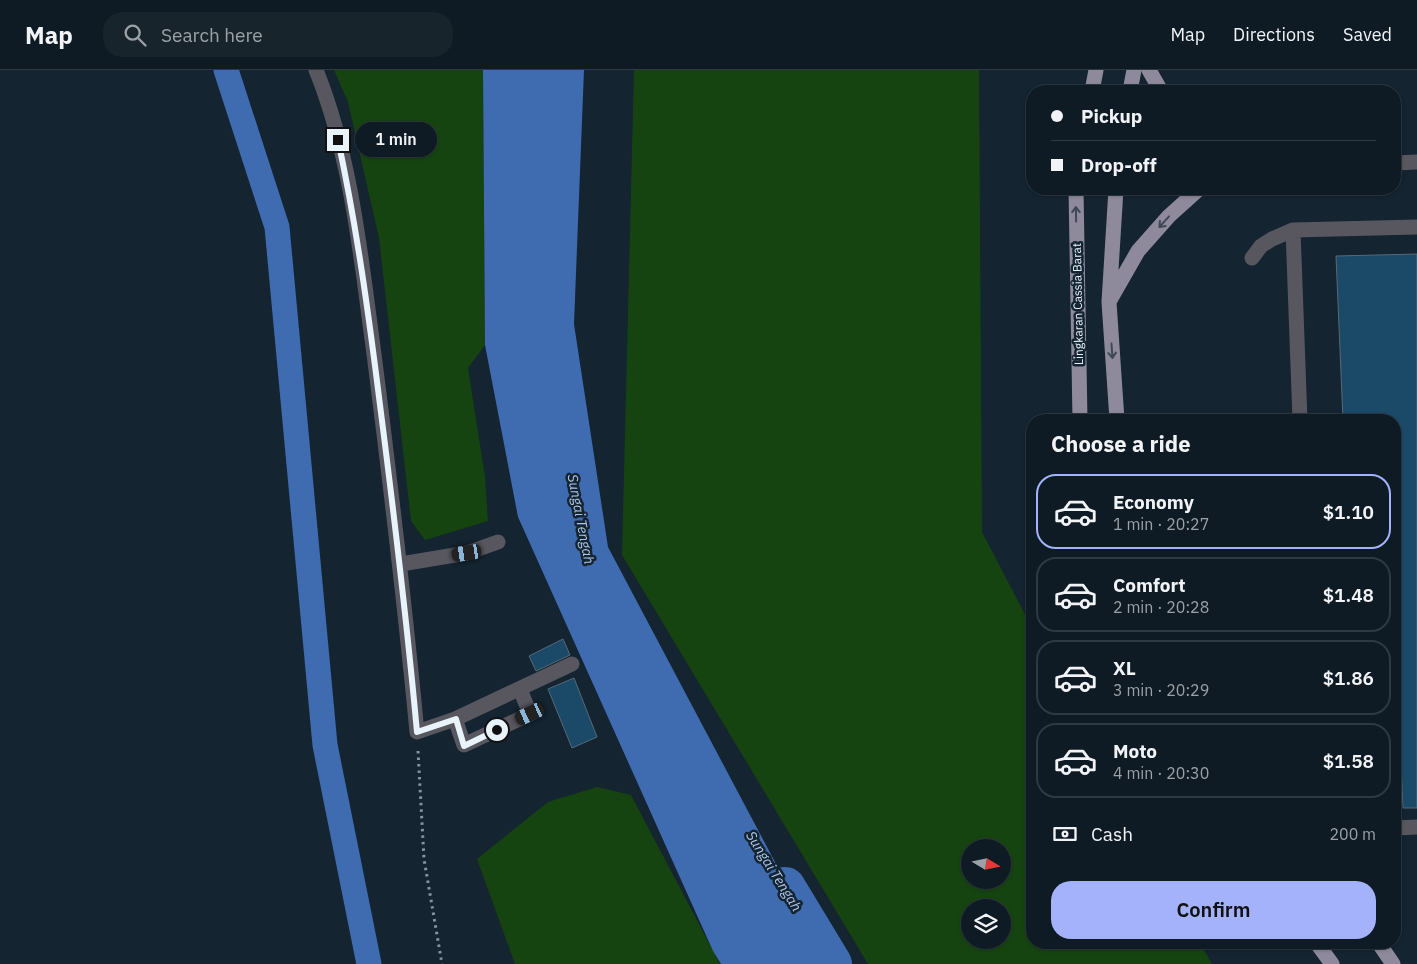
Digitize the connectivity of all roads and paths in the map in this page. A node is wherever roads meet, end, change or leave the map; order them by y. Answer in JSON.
{"nodes":[{"id":1,"x":316,"y":70,"type":"edge"},
{"id":2,"x":1096,"y":70,"type":"edge"},
{"id":3,"x":1134,"y":70,"type":"edge"},
{"id":4,"x":1149,"y":70,"type":"edge"},
{"id":5,"x":1093,"y":85,"type":"edge"},
{"id":6,"x":1131,"y":85,"type":"edge"},
{"id":7,"x":1158,"y":85,"type":"edge"},
{"id":8,"x":1417,"y":162,"type":"edge"},
{"id":9,"x":1401,"y":163,"type":"edge"},
{"id":10,"x":1076,"y":195,"type":"edge"},
{"id":11,"x":1116,"y":195,"type":"edge"},
{"id":12,"x":1193,"y":195,"type":"edge"},
{"id":13,"x":1417,"y":227,"type":"edge"},
{"id":14,"x":1293,"y":230,"type":"junction"},
{"id":15,"x":1252,"y":258,"type":"dead end"},
{"id":16,"x":1109,"y":302,"type":"junction"},
{"id":17,"x":1080,"y":414,"type":"edge"},
{"id":18,"x":1117,"y":414,"type":"edge"},
{"id":19,"x":1300,"y":414,"type":"edge"},
{"id":20,"x":498,"y":542,"type":"dead end"},
{"id":21,"x":401,"y":564,"type":"junction"},
{"id":22,"x":572,"y":664,"type":"dead end"},
{"id":23,"x":520,"y":688,"type":"junction"},
{"id":24,"x":456,"y":719,"type":"junction"},
{"id":25,"x":417,"y":732,"type":"junction"},
{"id":26,"x":1417,"y":827,"type":"edge"},
{"id":27,"x":1401,"y":828,"type":"edge"},
{"id":28,"x":1321,"y":949,"type":"edge"},
{"id":29,"x":1383,"y":949,"type":"edge"},
{"id":30,"x":442,"y":964,"type":"edge"},
{"id":31,"x":1332,"y":964,"type":"edge"},
{"id":32,"x":1393,"y":964,"type":"edge"}],
"edges":[{"from":1,"to":21,"type":"street"},
{"from":2,"to":5,"type":"main road"},
{"from":3,"to":6,"type":"main road"},
{"from":4,"to":7,"type":"main road"},
{"from":8,"to":9,"type":"street"},
{"from":17,"to":10,"type":"main road","name":"Lingkaran Cassia Barat","one_way":true},
{"from":11,"to":16,"type":"main road"},
{"from":12,"to":16,"type":"main road","one_way":true},
{"from":13,"to":14,"type":"street"},
{"from":14,"to":15,"type":"street"},
{"from":14,"to":19,"type":"street"},
{"from":16,"to":18,"type":"main road","one_way":true},
{"from":20,"to":21,"type":"street"},
{"from":21,"to":25,"type":"street"},
{"from":22,"to":23,"type":"street"},
{"from":23,"to":24,"type":"street"},
{"from":23,"to":24,"type":"street"},
{"from":24,"to":25,"type":"street"},
{"from":25,"to":30,"type":"path"},
{"from":26,"to":27,"type":"street"},
{"from":28,"to":31,"type":"main road"},
{"from":29,"to":32,"type":"main road"}]}
